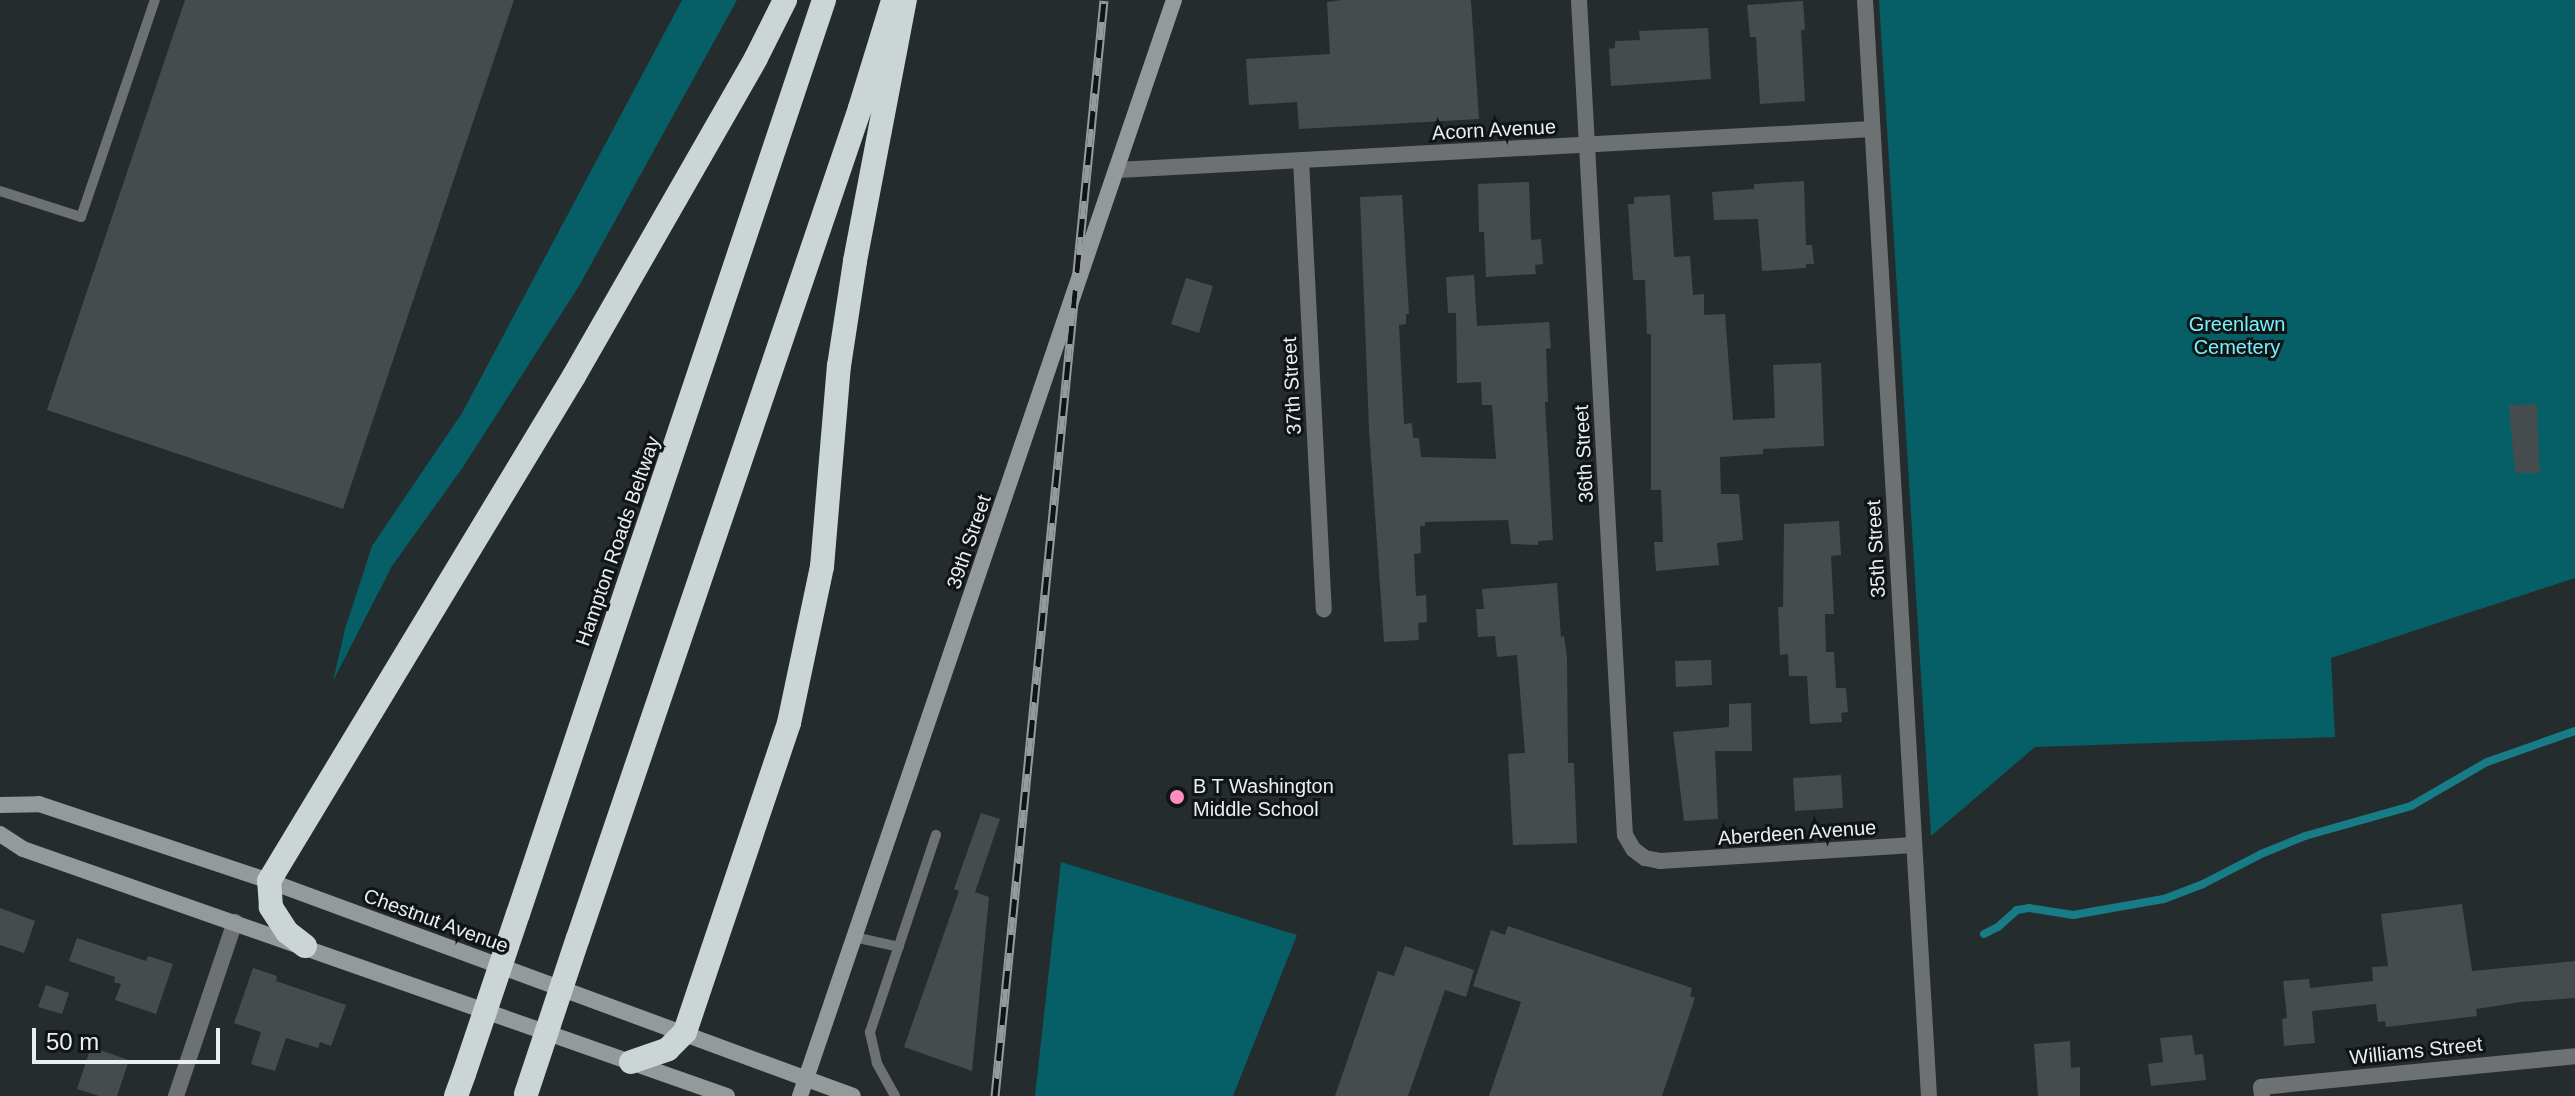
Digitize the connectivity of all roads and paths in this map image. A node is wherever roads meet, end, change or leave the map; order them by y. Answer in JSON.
{"nodes":[{"id":1,"x":155,"y":0,"type":"edge"},
{"id":2,"x":785,"y":0,"type":"edge"},
{"id":3,"x":824,"y":0,"type":"edge"},
{"id":4,"x":893,"y":0,"type":"edge"},
{"id":5,"x":905,"y":0,"type":"edge"},
{"id":6,"x":1174,"y":0,"type":"edge"},
{"id":7,"x":1579,"y":0,"type":"edge"},
{"id":8,"x":1865,"y":0,"type":"edge"},
{"id":9,"x":1872,"y":129,"type":"junction"},
{"id":10,"x":1587,"y":146,"type":"junction"},
{"id":11,"x":1301,"y":160,"type":"junction"},
{"id":12,"x":1118,"y":170,"type":"junction"},
{"id":13,"x":0,"y":191,"type":"edge"},
{"id":14,"x":1324,"y":609,"type":"dead end"},
{"id":15,"x":0,"y":805,"type":"edge"},
{"id":16,"x":0,"y":834,"type":"edge"},
{"id":17,"x":936,"y":835,"type":"dead end"},
{"id":18,"x":1913,"y":845,"type":"junction"},
{"id":19,"x":1685,"y":860,"type":"joint"},
{"id":20,"x":269,"y":881,"type":"junction"},
{"id":21,"x":235,"y":922,"type":"junction"},
{"id":22,"x":854,"y":937,"type":"junction"},
{"id":23,"x":305,"y":946,"type":"junction"},
{"id":24,"x":899,"y":947,"type":"junction"},
{"id":25,"x":685,"y":1032,"type":"junction"},
{"id":26,"x":2575,"y":1056,"type":"edge"},
{"id":27,"x":631,"y":1062,"type":"junction"},
{"id":28,"x":806,"y":1078,"type":"junction"},
{"id":29,"x":460,"y":1085,"type":"edge"},
{"id":30,"x":2262,"y":1091,"type":"edge"},
{"id":31,"x":526,"y":1095,"type":"edge"},
{"id":32,"x":176,"y":1096,"type":"edge"},
{"id":33,"x":727,"y":1096,"type":"edge"},
{"id":34,"x":800,"y":1096,"type":"edge"},
{"id":35,"x":853,"y":1096,"type":"edge"},
{"id":36,"x":895,"y":1096,"type":"edge"},
{"id":37,"x":1929,"y":1096,"type":"edge"}],
"edges":[{"from":1,"to":13,"type":"lane"},
{"from":2,"to":20,"type":"highway"},
{"from":3,"to":29,"type":"highway","name":"Hampton Roads Beltway","bridge":true},
{"from":4,"to":31,"type":"highway","bridge":true},
{"from":5,"to":25,"type":"highway"},
{"from":6,"to":12,"type":"main road","name":"39th Street"},
{"from":7,"to":10,"type":"street","name":"36th Street"},
{"from":8,"to":9,"type":"street","name":"35th Street"},
{"from":9,"to":10,"type":"street","name":"Acorn Avenue"},
{"from":9,"to":18,"type":"street","name":"35th Street"},
{"from":10,"to":11,"type":"street","name":"Acorn Avenue"},
{"from":10,"to":19,"type":"street","name":"36th Street"},
{"from":11,"to":12,"type":"street","name":"Acorn Avenue"},
{"from":11,"to":14,"type":"street","name":"37th Street"},
{"from":12,"to":22,"type":"main road","name":"39th Street"},
{"from":15,"to":20,"type":"main road","name":"Chestnut Avenue"},
{"from":16,"to":21,"type":"main road"},
{"from":17,"to":24,"type":"lane"},
{"from":18,"to":19,"type":"street","name":"Aberdeen Avenue"},
{"from":18,"to":37,"type":"street","name":"35th Street"},
{"from":20,"to":23,"type":"highway"},
{"from":20,"to":25,"type":"main road","name":"Chestnut Avenue"},
{"from":21,"to":23,"type":"main road"},
{"from":21,"to":32,"type":"street"},
{"from":22,"to":24,"type":"lane"},
{"from":22,"to":28,"type":"main road","name":"39th Street"},
{"from":23,"to":27,"type":"main road"},
{"from":24,"to":36,"type":"lane"},
{"from":25,"to":27,"type":"highway"},
{"from":25,"to":28,"type":"main road","name":"Chestnut Avenue"},
{"from":26,"to":30,"type":"street","name":"Williams Street"},
{"from":27,"to":33,"type":"main road"},
{"from":28,"to":34,"type":"main road","name":"39th Street"},
{"from":28,"to":35,"type":"main road","name":"Chestnut Avenue"}]}
